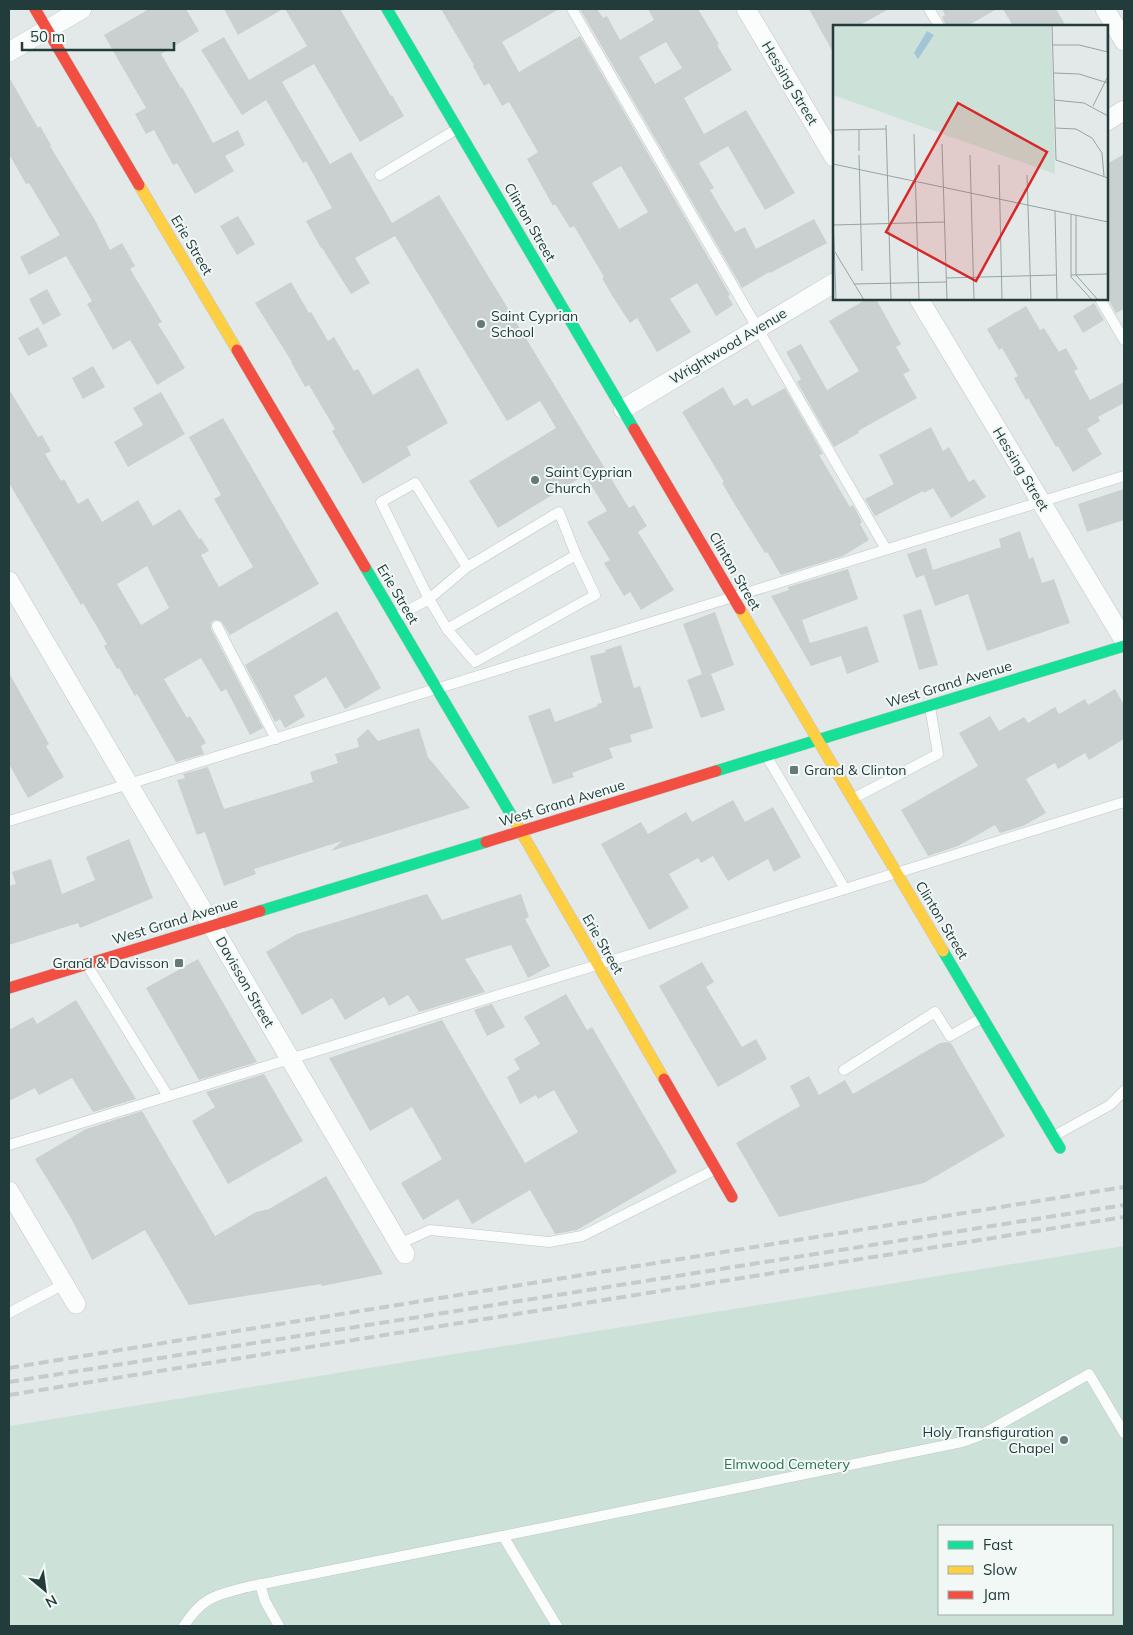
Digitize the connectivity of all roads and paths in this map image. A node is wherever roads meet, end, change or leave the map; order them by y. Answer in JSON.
{"nodes":[{"id":1,"x":35,"y":9,"type":"edge"},
{"id":2,"x":82,"y":9,"type":"edge"},
{"id":3,"x":387,"y":9,"type":"edge"},
{"id":4,"x":572,"y":9,"type":"edge"},
{"id":5,"x":746,"y":9,"type":"edge"},
{"id":6,"x":929,"y":9,"type":"edge"},
{"id":7,"x":1105,"y":9,"type":"edge"},
{"id":8,"x":938,"y":25,"type":"edge"},
{"id":9,"x":47,"y":29,"type":"junction"},
{"id":10,"x":1124,"y":42,"type":"edge"},
{"id":11,"x":9,"y":52,"type":"edge"},
{"id":12,"x":1124,"y":110,"type":"edge"},
{"id":13,"x":1108,"y":120,"type":"edge"},
{"id":14,"x":458,"y":129,"type":"junction"},
{"id":15,"x":833,"y":155,"type":"edge"},
{"id":16,"x":380,"y":175,"type":"dead end"},
{"id":17,"x":833,"y":284,"type":"edge"},
{"id":18,"x":920,"y":300,"type":"edge"},
{"id":19,"x":1101,"y":300,"type":"edge"},
{"id":20,"x":758,"y":328,"type":"junction"},
{"id":21,"x":1124,"y":340,"type":"edge"},
{"id":22,"x":622,"y":409,"type":"junction"},
{"id":23,"x":1124,"y":476,"type":"edge"},
{"id":24,"x":1041,"y":502,"type":"junction"},
{"id":25,"x":886,"y":549,"type":"junction"},
{"id":26,"x":576,"y":555,"type":"junction"},
{"id":27,"x":467,"y":567,"type":"junction"},
{"id":28,"x":9,"y":581,"type":"edge"},
{"id":29,"x":733,"y":596,"type":"junction"},
{"id":30,"x":429,"y":599,"type":"junction"},
{"id":31,"x":395,"y":617,"type":"junction"},
{"id":32,"x":216,"y":626,"type":"dead end"},
{"id":33,"x":447,"y":629,"type":"junction"},
{"id":34,"x":1124,"y":640,"type":"edge"},
{"id":35,"x":1124,"y":646,"type":"edge"},
{"id":36,"x":437,"y":689,"type":"junction"},
{"id":37,"x":930,"y":706,"type":"junction"},
{"id":38,"x":276,"y":739,"type":"junction"},
{"id":39,"x":818,"y":741,"type":"junction"},
{"id":40,"x":766,"y":756,"type":"junction"},
{"id":41,"x":128,"y":784,"type":"junction"},
{"id":42,"x":852,"y":799,"type":"junction"},
{"id":43,"x":1124,"y":802,"type":"edge"},
{"id":44,"x":9,"y":821,"type":"edge"},
{"id":45,"x":521,"y":831,"type":"junction"},
{"id":46,"x":897,"y":874,"type":"junction"},
{"id":47,"x":845,"y":890,"type":"junction"},
{"id":48,"x":212,"y":926,"type":"junction"},
{"id":49,"x":87,"y":964,"type":"junction"},
{"id":50,"x":598,"y":965,"type":"junction"},
{"id":51,"x":9,"y":988,"type":"edge"},
{"id":52,"x":982,"y":1018,"type":"junction"},
{"id":53,"x":290,"y":1059,"type":"junction"},
{"id":54,"x":844,"y":1070,"type":"dead end"},
{"id":55,"x":1124,"y":1091,"type":"edge"},
{"id":56,"x":168,"y":1096,"type":"junction"},
{"id":57,"x":1053,"y":1136,"type":"junction"},
{"id":58,"x":9,"y":1145,"type":"edge"},
{"id":59,"x":1060,"y":1148,"type":"dead end"},
{"id":60,"x":716,"y":1169,"type":"junction"},
{"id":61,"x":9,"y":1191,"type":"edge"},
{"id":62,"x":732,"y":1197,"type":"dead end"},
{"id":63,"x":402,"y":1249,"type":"joint"},
{"id":64,"x":64,"y":1284,"type":"junction"},
{"id":65,"x":76,"y":1304,"type":"dead end"},
{"id":66,"x":9,"y":1313,"type":"edge"},
{"id":67,"x":1124,"y":1433,"type":"edge"},
{"id":68,"x":503,"y":1536,"type":"junction"},
{"id":69,"x":260,"y":1584,"type":"junction"},
{"id":70,"x":184,"y":1626,"type":"edge"},
{"id":71,"x":279,"y":1626,"type":"edge"},
{"id":72,"x":557,"y":1626,"type":"edge"}],
"edges":[{"from":1,"to":9,"type":"street","name":"Erie Street"},
{"from":2,"to":9,"type":"street"},
{"from":3,"to":14,"type":"street","name":"Clinton Street"},
{"from":4,"to":20,"type":"lane"},
{"from":5,"to":15,"type":"street","name":"Hessing Street"},
{"from":6,"to":8,"type":"lane"},
{"from":7,"to":10,"type":"street"},
{"from":9,"to":11,"type":"street"},
{"from":9,"to":31,"type":"street","name":"Erie Street"},
{"from":12,"to":13,"type":"street"},
{"from":14,"to":16,"type":"lane"},
{"from":14,"to":22,"type":"street","name":"Clinton Street"},
{"from":17,"to":20,"type":"street","name":"Wrightwood Avenue"},
{"from":18,"to":24,"type":"street","name":"Hessing Street"},
{"from":19,"to":21,"type":"lane"},
{"from":20,"to":22,"type":"street","name":"Wrightwood Avenue"},
{"from":20,"to":25,"type":"lane"},
{"from":22,"to":29,"type":"street","name":"Clinton Street"},
{"from":23,"to":24,"type":"lane"},
{"from":24,"to":25,"type":"lane"},
{"from":24,"to":34,"type":"street","name":"Hessing Street"},
{"from":25,"to":29,"type":"lane"},
{"from":26,"to":27,"type":"lane"},
{"from":26,"to":33,"type":"lane"},
{"from":26,"to":33,"type":"lane"},
{"from":27,"to":30,"type":"lane"},
{"from":27,"to":30,"type":"lane"},
{"from":28,"to":41,"type":"street","name":"Davisson Street"},
{"from":29,"to":36,"type":"lane"},
{"from":29,"to":39,"type":"street","name":"Clinton Street"},
{"from":30,"to":31,"type":"lane"},
{"from":30,"to":33,"type":"lane"},
{"from":31,"to":36,"type":"street","name":"Erie Street"},
{"from":32,"to":38,"type":"lane"},
{"from":35,"to":37,"type":"street","name":"West Grand Avenue"},
{"from":36,"to":38,"type":"lane"},
{"from":36,"to":45,"type":"street","name":"Erie Street"},
{"from":37,"to":39,"type":"street","name":"West Grand Avenue"},
{"from":37,"to":42,"type":"lane"},
{"from":38,"to":41,"type":"lane"},
{"from":39,"to":40,"type":"street","name":"West Grand Avenue"},
{"from":39,"to":42,"type":"street","name":"Clinton Street"},
{"from":40,"to":45,"type":"street","name":"West Grand Avenue"},
{"from":40,"to":47,"type":"lane"},
{"from":41,"to":44,"type":"lane"},
{"from":41,"to":48,"type":"street","name":"Davisson Street"},
{"from":42,"to":46,"type":"street","name":"Clinton Street"},
{"from":43,"to":46,"type":"lane"},
{"from":45,"to":48,"type":"street","name":"West Grand Avenue"},
{"from":45,"to":50,"type":"street","name":"Erie Street"},
{"from":46,"to":47,"type":"lane"},
{"from":46,"to":52,"type":"street","name":"Clinton Street"},
{"from":47,"to":50,"type":"lane"},
{"from":48,"to":49,"type":"street","name":"West Grand Avenue"},
{"from":48,"to":53,"type":"street","name":"Davisson Street"},
{"from":49,"to":51,"type":"street","name":"West Grand Avenue"},
{"from":49,"to":56,"type":"lane"},
{"from":50,"to":53,"type":"lane"},
{"from":50,"to":60,"type":"street","name":"Erie Street"},
{"from":52,"to":54,"type":"lane"},
{"from":52,"to":57,"type":"street","name":"Clinton Street"},
{"from":53,"to":56,"type":"lane"},
{"from":53,"to":63,"type":"street","name":"Davisson Street"},
{"from":55,"to":57,"type":"lane"},
{"from":56,"to":58,"type":"lane"},
{"from":57,"to":59,"type":"street","name":"Clinton Street"},
{"from":60,"to":62,"type":"street","name":"Erie Street"},
{"from":60,"to":63,"type":"lane"},
{"from":61,"to":64,"type":"street"},
{"from":64,"to":65,"type":"street"},
{"from":64,"to":66,"type":"lane"},
{"from":67,"to":68,"type":"lane"},
{"from":68,"to":69,"type":"lane"},
{"from":68,"to":72,"type":"lane"},
{"from":69,"to":70,"type":"lane"},
{"from":69,"to":71,"type":"lane"}]}
